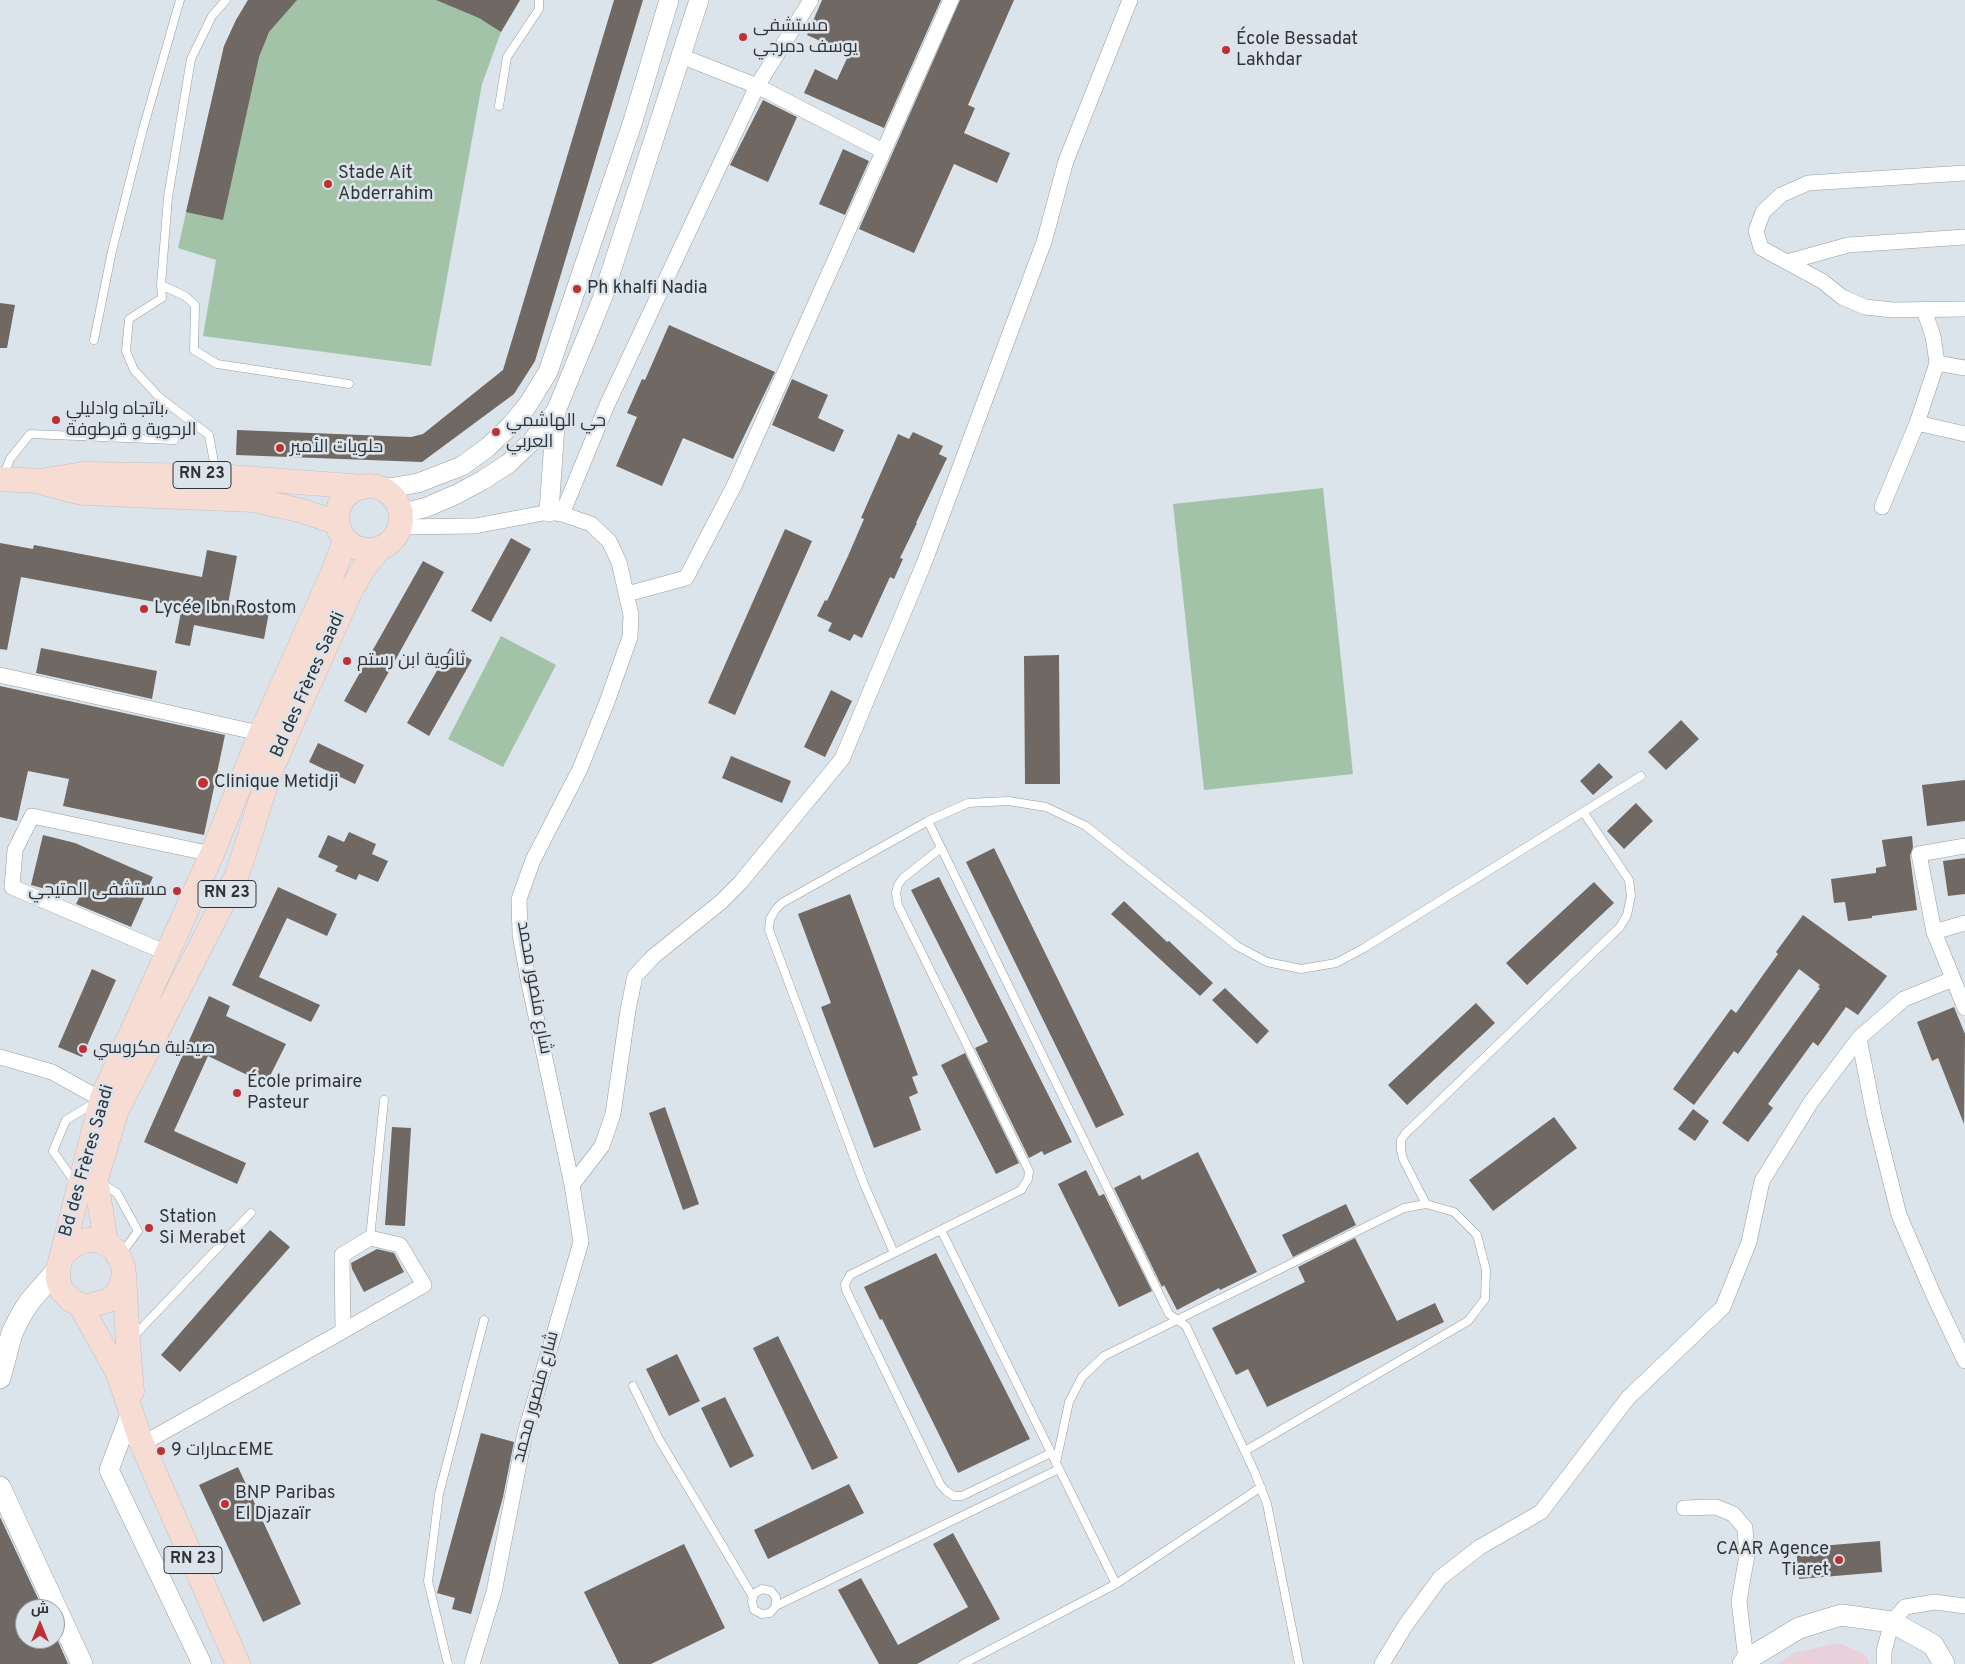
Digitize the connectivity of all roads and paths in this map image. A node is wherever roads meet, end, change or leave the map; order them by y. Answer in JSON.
{"nodes":[{"id":1,"x":180,"y":0,"type":"edge"},
{"id":2,"x":226,"y":0,"type":"edge"},
{"id":3,"x":538,"y":0,"type":"edge"},
{"id":4,"x":669,"y":0,"type":"edge"},
{"id":5,"x":699,"y":0,"type":"edge"},
{"id":6,"x":811,"y":0,"type":"edge"},
{"id":7,"x":950,"y":0,"type":"edge"},
{"id":8,"x":1130,"y":0,"type":"edge"},
{"id":9,"x":680,"y":56,"type":"junction"},
{"id":10,"x":757,"y":86,"type":"junction"},
{"id":11,"x":499,"y":106,"type":"dead end"},
{"id":12,"x":883,"y":151,"type":"junction"},
{"id":13,"x":1965,"y":173,"type":"edge"},
{"id":14,"x":1965,"y":237,"type":"edge"},
{"id":15,"x":1787,"y":262,"type":"junction"},
{"id":16,"x":161,"y":285,"type":"junction"},
{"id":17,"x":1965,"y":308,"type":"edge"},
{"id":18,"x":1924,"y":310,"type":"junction"},
{"id":19,"x":94,"y":340,"type":"dead end"},
{"id":20,"x":1937,"y":363,"type":"junction"},
{"id":21,"x":1965,"y":368,"type":"edge"},
{"id":22,"x":349,"y":384,"type":"dead end"},
{"id":23,"x":556,"y":411,"type":"junction"},
{"id":24,"x":1917,"y":423,"type":"junction"},
{"id":25,"x":1965,"y":434,"type":"edge"},
{"id":26,"x":174,"y":440,"type":"dead end"},
{"id":27,"x":217,"y":476,"type":"junction"},
{"id":28,"x":1,"y":479,"type":"edge"},
{"id":29,"x":40,"y":481,"type":"junction"},
{"id":30,"x":373,"y":488,"type":"junction"},
{"id":31,"x":1882,"y":507,"type":"dead end"},
{"id":32,"x":303,"y":511,"type":"junction"},
{"id":33,"x":555,"y":513,"type":"junction"},
{"id":34,"x":400,"y":520,"type":"junction"},
{"id":35,"x":341,"y":531,"type":"junction"},
{"id":36,"x":380,"y":548,"type":"junction"},
{"id":37,"x":334,"y":570,"type":"junction"},
{"id":38,"x":627,"y":594,"type":"junction"},
{"id":39,"x":0,"y":675,"type":"edge"},
{"id":40,"x":261,"y":733,"type":"junction"},
{"id":41,"x":284,"y":740,"type":"junction"},
{"id":42,"x":1641,"y":776,"type":"dead end"},
{"id":43,"x":1584,"y":813,"type":"junction"},
{"id":44,"x":928,"y":821,"type":"junction"},
{"id":45,"x":1965,"y":846,"type":"edge"},
{"id":46,"x":941,"y":848,"type":"junction"},
{"id":47,"x":212,"y":854,"type":"junction"},
{"id":48,"x":1965,"y":922,"type":"edge"},
{"id":49,"x":1934,"y":932,"type":"junction"},
{"id":50,"x":167,"y":953,"type":"junction"},
{"id":51,"x":1953,"y":979,"type":"junction"},
{"id":52,"x":1965,"y":1008,"type":"edge"},
{"id":53,"x":1859,"y":1038,"type":"junction"},
{"id":54,"x":0,"y":1057,"type":"edge"},
{"id":55,"x":384,"y":1100,"type":"dead end"},
{"id":56,"x":109,"y":1104,"type":"junction"},
{"id":57,"x":87,"y":1183,"type":"junction"},
{"id":58,"x":572,"y":1185,"type":"junction"},
{"id":59,"x":1426,"y":1204,"type":"junction"},
{"id":60,"x":251,"y":1212,"type":"dead end"},
{"id":61,"x":941,"y":1230,"type":"junction"},
{"id":62,"x":370,"y":1238,"type":"junction"},
{"id":63,"x":894,"y":1253,"type":"junction"},
{"id":64,"x":116,"y":1259,"type":"junction"},
{"id":65,"x":59,"y":1264,"type":"junction"},
{"id":66,"x":30,"y":1301,"type":"junction"},
{"id":67,"x":75,"y":1302,"type":"junction"},
{"id":68,"x":484,"y":1320,"type":"dead end"},
{"id":69,"x":1178,"y":1320,"type":"junction"},
{"id":70,"x":343,"y":1331,"type":"junction"},
{"id":71,"x":128,"y":1342,"type":"junction"},
{"id":72,"x":1965,"y":1361,"type":"edge"},
{"id":73,"x":1,"y":1370,"type":"edge"},
{"id":74,"x":632,"y":1386,"type":"dead end"},
{"id":75,"x":132,"y":1409,"type":"junction"},
{"id":76,"x":142,"y":1444,"type":"junction"},
{"id":77,"x":1245,"y":1452,"type":"junction"},
{"id":78,"x":1051,"y":1453,"type":"junction"},
{"id":79,"x":1057,"y":1466,"type":"junction"},
{"id":80,"x":0,"y":1487,"type":"edge"},
{"id":81,"x":1261,"y":1487,"type":"junction"},
{"id":82,"x":1684,"y":1508,"type":"dead end"},
{"id":83,"x":1116,"y":1584,"type":"junction"},
{"id":84,"x":752,"y":1597,"type":"junction"},
{"id":85,"x":776,"y":1606,"type":"junction"},
{"id":86,"x":1965,"y":1606,"type":"edge"},
{"id":87,"x":1892,"y":1622,"type":"junction"},
{"id":88,"x":1744,"y":1662,"type":"edge"},
{"id":89,"x":82,"y":1664,"type":"edge"},
{"id":90,"x":202,"y":1664,"type":"edge"},
{"id":91,"x":238,"y":1664,"type":"edge"},
{"id":92,"x":448,"y":1664,"type":"edge"},
{"id":93,"x":472,"y":1664,"type":"edge"},
{"id":94,"x":963,"y":1664,"type":"edge"},
{"id":95,"x":1298,"y":1664,"type":"edge"},
{"id":96,"x":1382,"y":1664,"type":"edge"},
{"id":97,"x":1884,"y":1664,"type":"edge"},
{"id":98,"x":1944,"y":1664,"type":"edge"}],
"edges":[{"from":1,"to":19,"type":"lane"},
{"from":2,"to":16,"type":"lane"},
{"from":3,"to":11,"type":"lane"},
{"from":4,"to":30,"type":"street"},
{"from":5,"to":9,"type":"street"},
{"from":6,"to":10,"type":"street"},
{"from":7,"to":12,"type":"street"},
{"from":8,"to":58,"type":"street"},
{"from":9,"to":10,"type":"street"},
{"from":9,"to":23,"type":"street"},
{"from":10,"to":12,"type":"street"},
{"from":10,"to":33,"type":"street"},
{"from":12,"to":38,"type":"street"},
{"from":13,"to":15,"type":"street"},
{"from":14,"to":15,"type":"street"},
{"from":15,"to":18,"type":"street"},
{"from":16,"to":22,"type":"lane"},
{"from":16,"to":27,"type":"lane"},
{"from":17,"to":18,"type":"street"},
{"from":18,"to":20,"type":"street"},
{"from":20,"to":21,"type":"street"},
{"from":20,"to":24,"type":"street"},
{"from":23,"to":33,"type":"street"},
{"from":23,"to":34,"type":"street"},
{"from":24,"to":25,"type":"street"},
{"from":24,"to":31,"type":"street"},
{"from":26,"to":28,"type":"lane"},
{"from":27,"to":29,"type":"main road","number":"RN 23"},
{"from":27,"to":30,"type":"main road","number":"RN 23"},
{"from":28,"to":29,"type":"main road","number":"RN 23"},
{"from":29,"to":32,"type":"main road","number":"RN 23"},
{"from":30,"to":34,"type":"main road"},
{"from":30,"to":35,"type":"main road"},
{"from":32,"to":35,"type":"main road","number":"RN 23"},
{"from":32,"to":37,"type":"main road"},
{"from":33,"to":34,"type":"street","name":"شارع منصور محمد"},
{"from":33,"to":38,"type":"street","name":"شارع منصور محمد"},
{"from":34,"to":36,"type":"main road"},
{"from":35,"to":36,"type":"main road"},
{"from":35,"to":37,"type":"main road","number":"RN 23"},
{"from":36,"to":41,"type":"main road","name":"Bd des Frères Saadi","number":"RN 23"},
{"from":37,"to":40,"type":"main road","name":"Bd des Frères Saadi","number":"RN 23"},
{"from":38,"to":58,"type":"street","name":"شارع منصور محمد"},
{"from":39,"to":40,"type":"street"},
{"from":40,"to":41,"type":"street"},
{"from":40,"to":47,"type":"main road","name":"Bd des Frères Saadi","number":"RN 23"},
{"from":41,"to":56,"type":"main road","name":"Bd des Frères Saadi","number":"RN 23"},
{"from":42,"to":43,"type":"lane"},
{"from":43,"to":44,"type":"lane"},
{"from":43,"to":59,"type":"lane"},
{"from":44,"to":46,"type":"lane"},
{"from":44,"to":63,"type":"lane"},
{"from":45,"to":49,"type":"street"},
{"from":46,"to":61,"type":"lane"},
{"from":46,"to":69,"type":"lane"},
{"from":47,"to":50,"type":"main road","name":"Bd des Frères Saadi","number":"RN 23"},
{"from":47,"to":50,"type":"street"},
{"from":48,"to":49,"type":"street"},
{"from":49,"to":51,"type":"street"},
{"from":50,"to":56,"type":"main road","name":"Bd des Frères Saadi","number":"RN 23"},
{"from":51,"to":52,"type":"street"},
{"from":51,"to":53,"type":"street"},
{"from":53,"to":72,"type":"street"},
{"from":53,"to":96,"type":"street"},
{"from":54,"to":56,"type":"street"},
{"from":55,"to":62,"type":"lane"},
{"from":56,"to":57,"type":"main road","name":"Bd des Frères Saadi","number":"RN 23"},
{"from":56,"to":57,"type":"lane"},
{"from":57,"to":64,"type":"main road","name":"Bd des Frères Saadi","number":"RN 23"},
{"from":57,"to":64,"type":"lane"},
{"from":57,"to":65,"type":"main road","name":"Bd des Frères Saadi","number":"RN 23"},
{"from":58,"to":93,"type":"street","name":"شارع منصور محمد"},
{"from":59,"to":69,"type":"lane"},
{"from":59,"to":77,"type":"lane"},
{"from":60,"to":71,"type":"lane"},
{"from":61,"to":63,"type":"lane"},
{"from":61,"to":78,"type":"lane"},
{"from":62,"to":70,"type":"street"},
{"from":62,"to":70,"type":"street"},
{"from":63,"to":78,"type":"lane"},
{"from":64,"to":65,"type":"main road"},
{"from":64,"to":67,"type":"main road"},
{"from":64,"to":71,"type":"main road","number":"RN 23"},
{"from":65,"to":66,"type":"main road"},
{"from":65,"to":67,"type":"main road"},
{"from":66,"to":67,"type":"main road"},
{"from":66,"to":73,"type":"main road"},
{"from":67,"to":75,"type":"main road","number":"RN 23"},
{"from":68,"to":92,"type":"lane"},
{"from":69,"to":77,"type":"lane"},
{"from":69,"to":79,"type":"lane"},
{"from":70,"to":76,"type":"street"},
{"from":71,"to":75,"type":"main road","number":"RN 23"},
{"from":74,"to":84,"type":"lane"},
{"from":75,"to":76,"type":"main road","number":"RN 23"},
{"from":75,"to":90,"type":"street"},
{"from":76,"to":91,"type":"main road","number":"RN 23"},
{"from":77,"to":81,"type":"lane"},
{"from":78,"to":79,"type":"lane"},
{"from":79,"to":83,"type":"lane"},
{"from":79,"to":85,"type":"lane"},
{"from":80,"to":89,"type":"main road"},
{"from":81,"to":83,"type":"lane"},
{"from":81,"to":95,"type":"lane"},
{"from":82,"to":88,"type":"street"},
{"from":83,"to":94,"type":"lane"},
{"from":84,"to":85,"type":"lane"},
{"from":84,"to":85,"type":"lane"},
{"from":86,"to":87,"type":"street"},
{"from":87,"to":88,"type":"main road"},
{"from":87,"to":97,"type":"street"},
{"from":87,"to":98,"type":"main road"}]}
